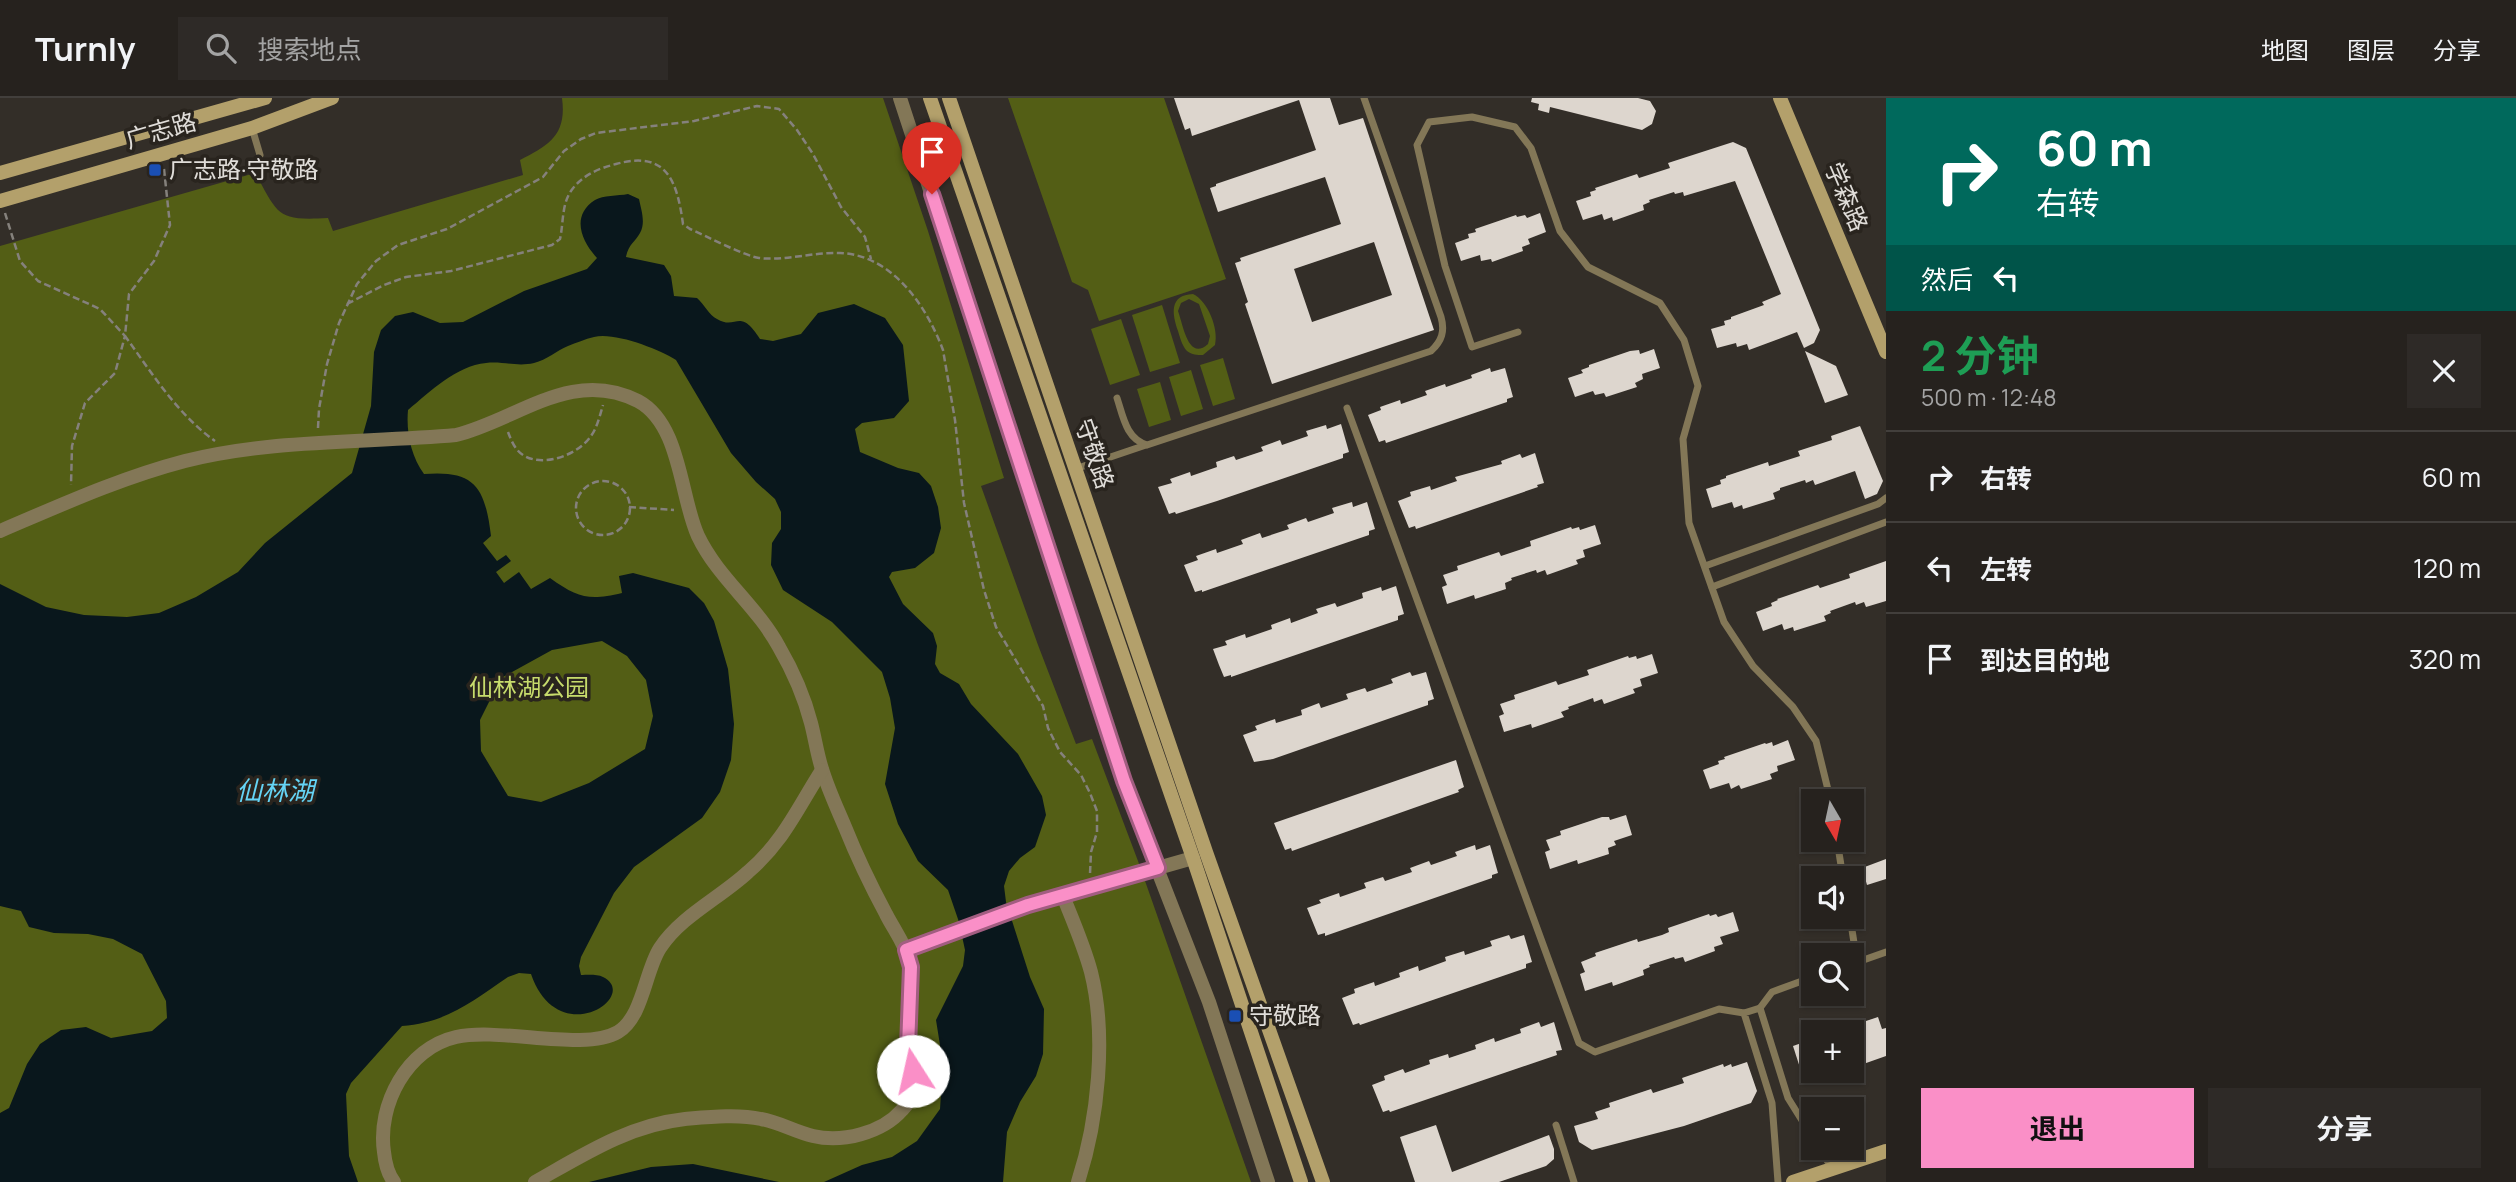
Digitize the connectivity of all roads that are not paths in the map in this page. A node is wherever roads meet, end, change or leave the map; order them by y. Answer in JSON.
{"nodes":[{"id":1,"x":265,"y":98,"type":"edge"},
{"id":2,"x":900,"y":98,"type":"edge"},
{"id":3,"x":930,"y":98,"type":"edge"},
{"id":4,"x":949,"y":98,"type":"edge"},
{"id":5,"x":1364,"y":98,"type":"edge"},
{"id":6,"x":1780,"y":98,"type":"edge"},
{"id":7,"x":326,"y":99,"type":"edge"},
{"id":8,"x":252,"y":128,"type":"junction"},
{"id":9,"x":260,"y":155,"type":"dead end"},
{"id":10,"x":0,"y":173,"type":"edge"},
{"id":11,"x":1,"y":201,"type":"edge"},
{"id":12,"x":1518,"y":332,"type":"dead end"},
{"id":13,"x":1886,"y":352,"type":"edge"},
{"id":14,"x":1117,"y":398,"type":"dead end"},
{"id":15,"x":1347,"y":408,"type":"dead end"},
{"id":16,"x":1147,"y":445,"type":"junction"},
{"id":17,"x":1075,"y":469,"type":"junction"},
{"id":18,"x":1886,"y":498,"type":"edge"},
{"id":19,"x":1886,"y":522,"type":"edge"},
{"id":20,"x":0,"y":531,"type":"edge"},
{"id":21,"x":1705,"y":566,"type":"junction"},
{"id":22,"x":1712,"y":587,"type":"junction"},
{"id":23,"x":822,"y":770,"type":"junction"},
{"id":24,"x":1828,"y":789,"type":"edge"},
{"id":25,"x":1193,"y":858,"type":"junction"},
{"id":26,"x":1158,"y":868,"type":"junction"},
{"id":27,"x":1063,"y":896,"type":"junction"},
{"id":28,"x":906,"y":950,"type":"junction"},
{"id":29,"x":1886,"y":952,"type":"edge"},
{"id":30,"x":1864,"y":960,"type":"edge"},
{"id":31,"x":1801,"y":981,"type":"edge"},
{"id":32,"x":1760,"y":1008,"type":"junction"},
{"id":33,"x":1744,"y":1013,"type":"junction"},
{"id":34,"x":1801,"y":1119,"type":"edge"},
{"id":35,"x":1556,"y":1125,"type":"dead end"},
{"id":36,"x":1886,"y":1151,"type":"edge"},
{"id":37,"x":1826,"y":1160,"type":"edge"},
{"id":38,"x":1832,"y":1169,"type":"junction"},
{"id":39,"x":394,"y":1182,"type":"edge"},
{"id":40,"x":535,"y":1182,"type":"edge"},
{"id":41,"x":1078,"y":1182,"type":"edge"},
{"id":42,"x":1268,"y":1182,"type":"edge"},
{"id":43,"x":1301,"y":1182,"type":"edge"},
{"id":44,"x":1323,"y":1182,"type":"edge"},
{"id":45,"x":1574,"y":1182,"type":"edge"},
{"id":46,"x":1778,"y":1182,"type":"edge"},
{"id":47,"x":1793,"y":1182,"type":"edge"}],
"edges":[{"from":1,"to":10,"type":"main road","name":"广志路"},
{"from":2,"to":26,"type":"street"},
{"from":3,"to":25,"type":"main road","name":"守敬路"},
{"from":4,"to":17,"type":"main road","name":"守敬路"},
{"from":5,"to":16,"type":"lane"},
{"from":6,"to":13,"type":"main road","name":"学森路"},
{"from":7,"to":8,"type":"main road","name":"广志路"},
{"from":8,"to":9,"type":"lane"},
{"from":8,"to":11,"type":"main road","name":"广志路"},
{"from":12,"to":21,"type":"lane"},
{"from":14,"to":16,"type":"lane"},
{"from":15,"to":33,"type":"lane"},
{"from":16,"to":17,"type":"lane"},
{"from":17,"to":44,"type":"main road","name":"守敬路"},
{"from":18,"to":21,"type":"lane"},
{"from":19,"to":22,"type":"lane"},
{"from":20,"to":23,"type":"street"},
{"from":21,"to":22,"type":"lane"},
{"from":22,"to":24,"type":"lane"},
{"from":23,"to":28,"type":"street"},
{"from":23,"to":39,"type":"street"},
{"from":25,"to":26,"type":"street"},
{"from":25,"to":43,"type":"main road","name":"守敬路"},
{"from":26,"to":27,"type":"street"},
{"from":26,"to":42,"type":"street"},
{"from":27,"to":28,"type":"street"},
{"from":27,"to":41,"type":"street"},
{"from":28,"to":40,"type":"street"},
{"from":29,"to":30,"type":"lane"},
{"from":31,"to":32,"type":"lane"},
{"from":32,"to":33,"type":"lane"},
{"from":32,"to":34,"type":"lane"},
{"from":33,"to":46,"type":"lane"},
{"from":35,"to":45,"type":"lane"},
{"from":36,"to":38,"type":"main road"},
{"from":37,"to":38,"type":"lane"},
{"from":38,"to":47,"type":"main road"}]}
